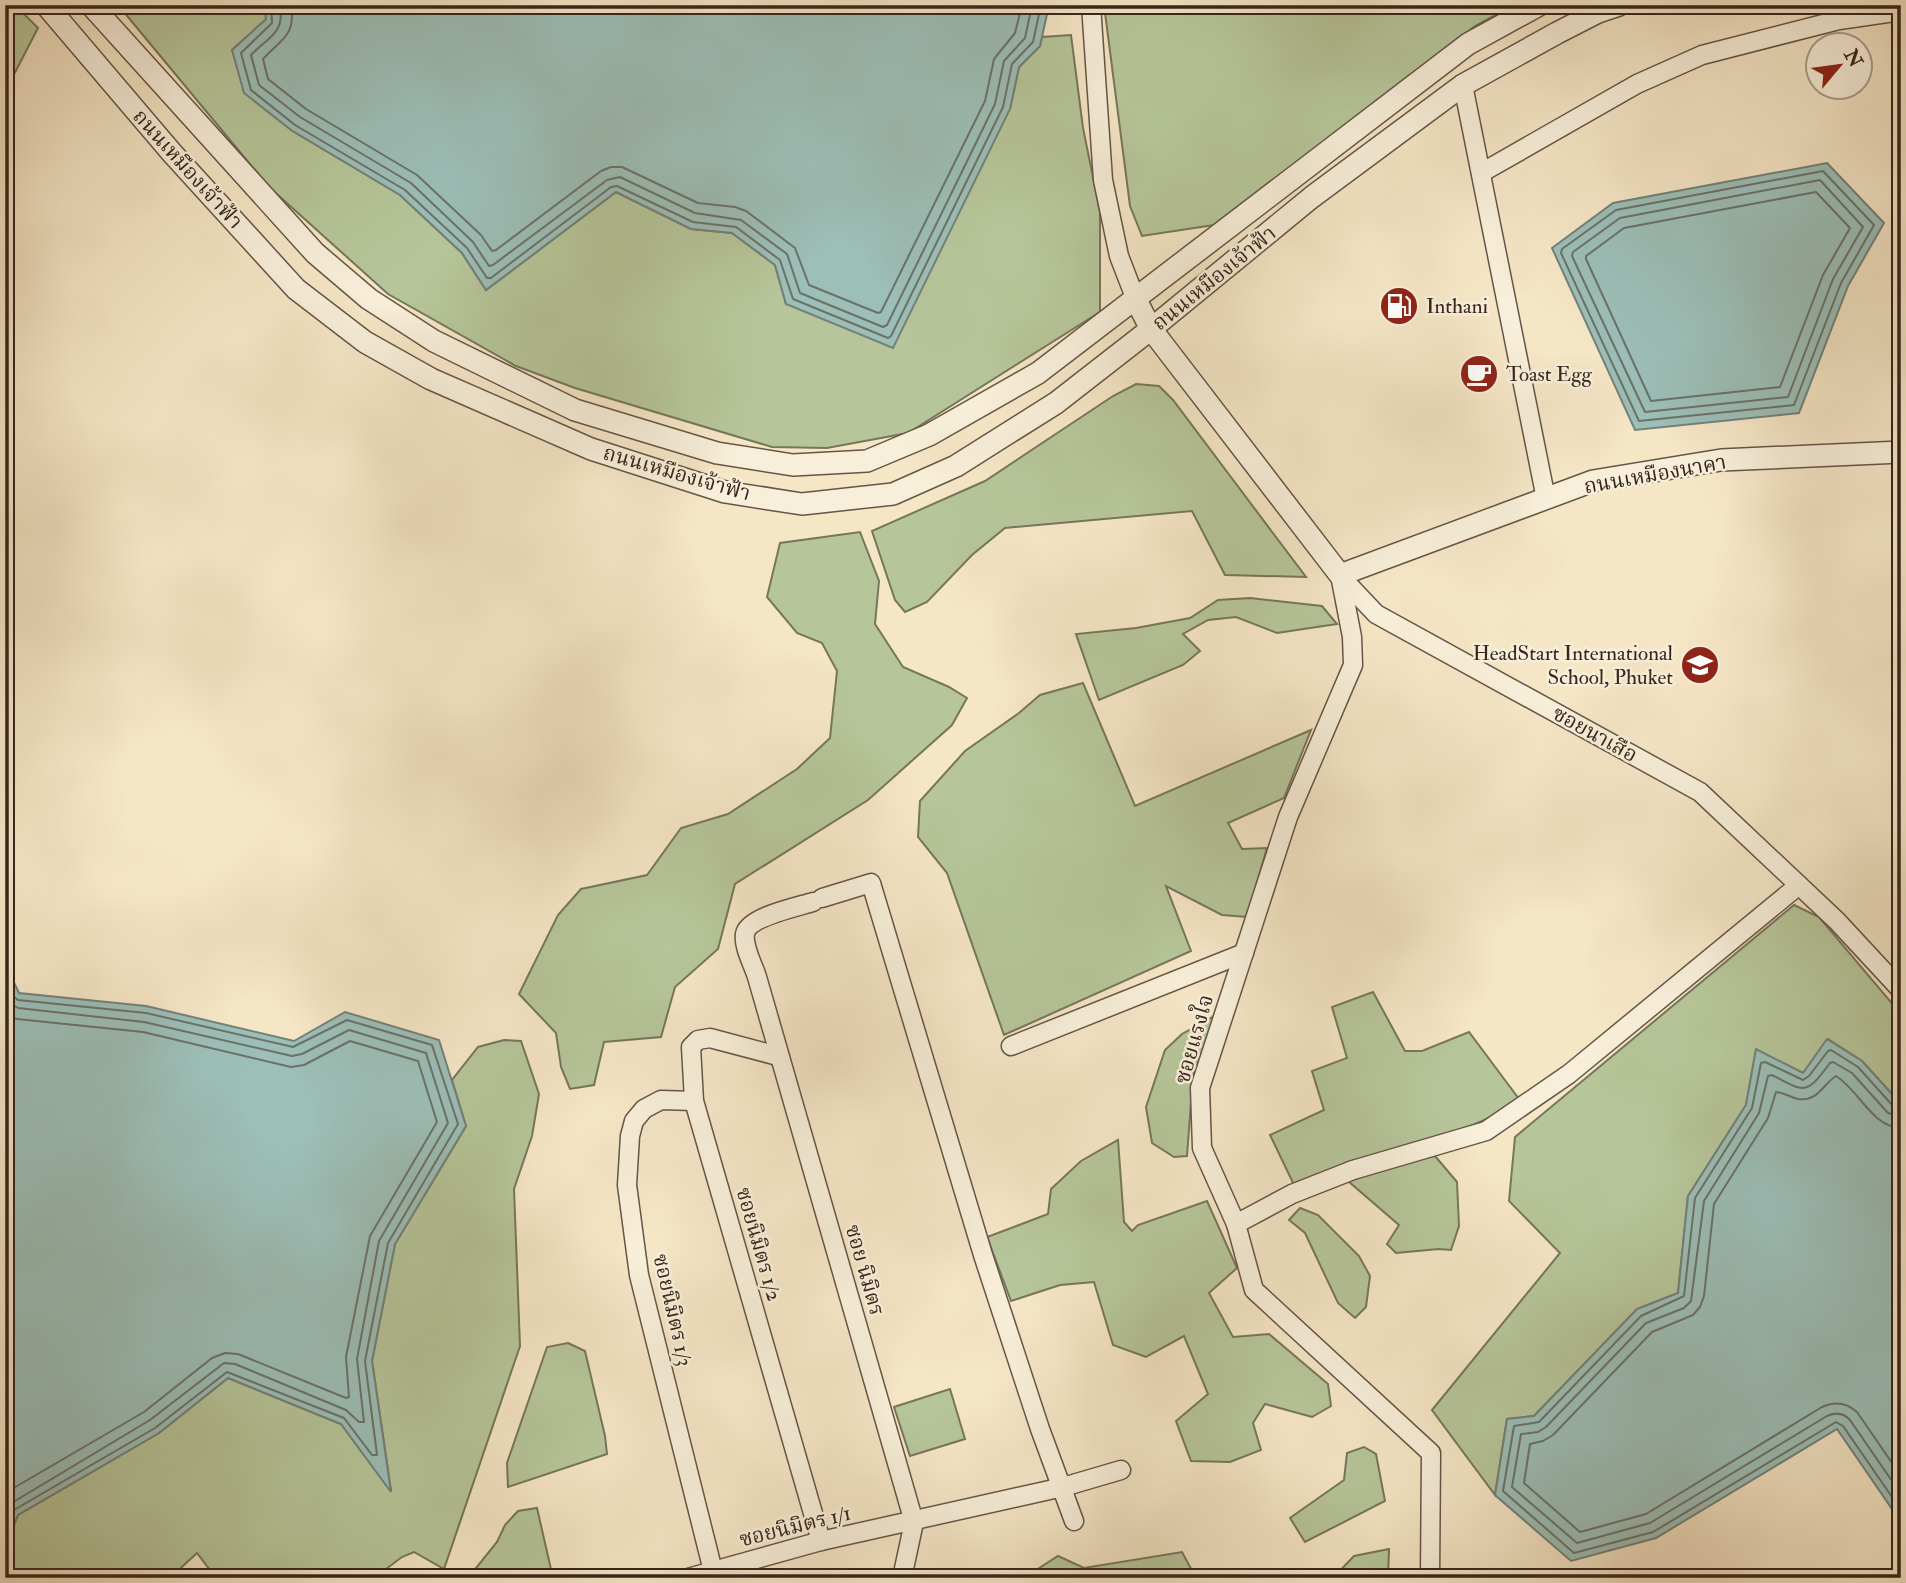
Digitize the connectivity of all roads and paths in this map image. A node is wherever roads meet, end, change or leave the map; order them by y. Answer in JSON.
{"nodes":[{"id":1,"x":46,"y":5,"type":"edge"},
{"id":2,"x":91,"y":5,"type":"edge"},
{"id":3,"x":1091,"y":5,"type":"edge"},
{"id":4,"x":1539,"y":5,"type":"edge"},
{"id":5,"x":1619,"y":5,"type":"edge"},
{"id":6,"x":1901,"y":11,"type":"edge"},
{"id":7,"x":1463,"y":85,"type":"junction"},
{"id":8,"x":1481,"y":173,"type":"junction"},
{"id":9,"x":1136,"y":300,"type":"junction"},
{"id":10,"x":1151,"y":329,"type":"junction"},
{"id":11,"x":1038,"y":373,"type":"junction"},
{"id":12,"x":1056,"y":403,"type":"junction"},
{"id":13,"x":1901,"y":452,"type":"edge"},
{"id":14,"x":1546,"y":499,"type":"junction"},
{"id":15,"x":1340,"y":575,"type":"junction"},
{"id":16,"x":1799,"y":885,"type":"junction"},
{"id":17,"x":1244,"y":953,"type":"junction"},
{"id":18,"x":1901,"y":990,"type":"edge"},
{"id":19,"x":1011,"y":1046,"type":"dead end"},
{"id":20,"x":778,"y":1056,"type":"junction"},
{"id":21,"x":694,"y":1101,"type":"junction"},
{"id":22,"x":1236,"y":1224,"type":"junction"},
{"id":23,"x":1121,"y":1470,"type":"dead end"},
{"id":24,"x":1063,"y":1487,"type":"junction"},
{"id":25,"x":1074,"y":1521,"type":"dead end"},
{"id":26,"x":914,"y":1522,"type":"junction"},
{"id":27,"x":821,"y":1541,"type":"junction"},
{"id":28,"x":713,"y":1571,"type":"junction"},
{"id":29,"x":688,"y":1578,"type":"edge"},
{"id":30,"x":902,"y":1578,"type":"edge"},
{"id":31,"x":1430,"y":1578,"type":"edge"}],
"edges":[{"from":1,"to":12,"type":"street","name":"ถนนเหมืองเจ้าฟ้า"},
{"from":2,"to":11,"type":"street","name":"ถนนเหมืองเจ้าฟ้า"},
{"from":3,"to":9,"type":"street"},
{"from":4,"to":9,"type":"street","name":"ถนนเหมืองเจ้าฟ้า"},
{"from":5,"to":7,"type":"street","name":"ถนนเหมืองเจ้าฟ้า"},
{"from":6,"to":8,"type":"street"},
{"from":7,"to":8,"type":"street"},
{"from":7,"to":10,"type":"street","name":"ถนนเหมืองเจ้าฟ้า"},
{"from":8,"to":14,"type":"street"},
{"from":9,"to":10,"type":"street","name":"ซอยนาเสือ"},
{"from":9,"to":11,"type":"street","name":"ถนนเหมืองเจ้าฟ้า"},
{"from":10,"to":12,"type":"street","name":"ถนนเหมืองเจ้าฟ้า"},
{"from":10,"to":15,"type":"street","name":"ซอยนาเสือ"},
{"from":11,"to":12,"type":"street"},
{"from":13,"to":14,"type":"street","name":"ถนนเหมืองนาคา"},
{"from":14,"to":15,"type":"street","name":"ถนนเหมืองนาคา"},
{"from":15,"to":16,"type":"street","name":"ซอยนาเสือ"},
{"from":15,"to":17,"type":"street","name":"ซอยแรงใจ"},
{"from":16,"to":18,"type":"street","name":"ซอยนาเสือ"},
{"from":16,"to":22,"type":"street"},
{"from":17,"to":19,"type":"street"},
{"from":17,"to":22,"type":"street","name":"ซอยแรงใจ"},
{"from":20,"to":21,"type":"street","name":"ซอยนิมิตร 1/2"},
{"from":20,"to":24,"type":"street","name":"ซอย นิมิตร"},
{"from":20,"to":26,"type":"street","name":"ซอย นิมิตร"},
{"from":21,"to":27,"type":"street","name":"ซอยนิมิตร 1/2"},
{"from":21,"to":28,"type":"street","name":"ซอยนิมิตร 1/3"},
{"from":22,"to":31,"type":"street","name":"ซอยแรงใจ"},
{"from":23,"to":24,"type":"street","name":"ซอยนิมิตร 1/1"},
{"from":24,"to":25,"type":"street"},
{"from":24,"to":26,"type":"street","name":"ซอยนิมิตร 1/1"},
{"from":26,"to":27,"type":"street","name":"ซอยนิมิตร 1/1"},
{"from":26,"to":30,"type":"street","name":"ซอย นิมิตร"},
{"from":27,"to":28,"type":"street","name":"ซอยนิมิตร 1/1"},
{"from":28,"to":29,"type":"street","name":"ซอยนิมิตร 1/1"}]}
